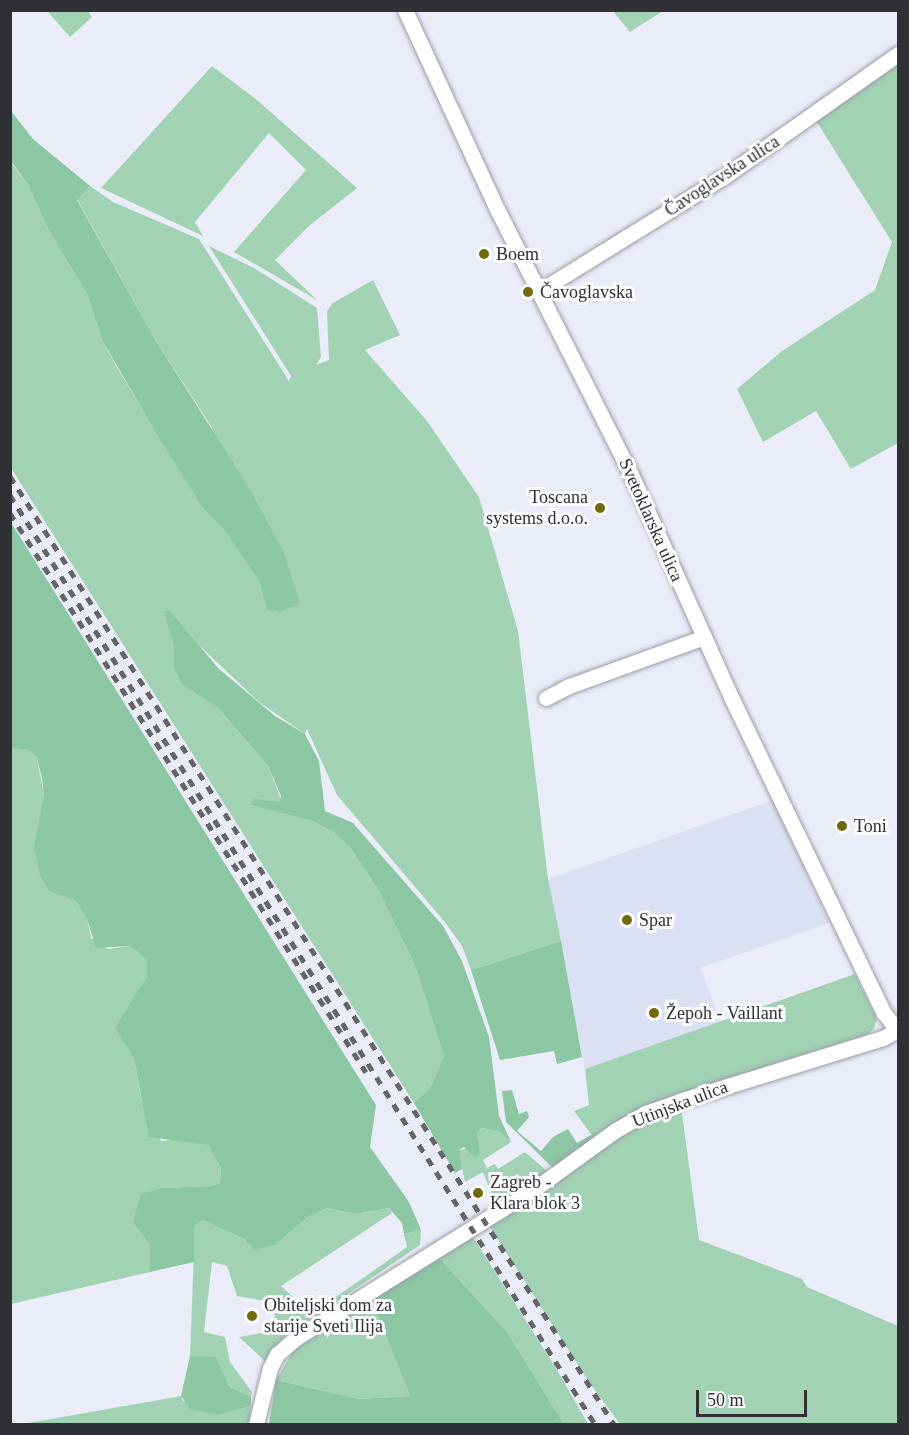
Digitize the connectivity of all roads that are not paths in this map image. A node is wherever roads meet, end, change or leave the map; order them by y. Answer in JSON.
{"nodes":[{"id":1,"x":405,"y":10,"type":"edge"},
{"id":2,"x":898,"y":54,"type":"edge"},
{"id":3,"x":541,"y":290,"type":"junction"},
{"id":4,"x":704,"y":637,"type":"junction"},
{"id":5,"x":546,"y":698,"type":"dead end"},
{"id":6,"x":898,"y":1031,"type":"edge"},
{"id":7,"x":256,"y":1425,"type":"edge"}],
"edges":[{"from":1,"to":3,"type":"street","name":"Svetoklarska ulica"},
{"from":2,"to":3,"type":"street","name":"Čavoglavska ulica"},
{"from":3,"to":4,"type":"street","name":"Svetoklarska ulica"},
{"from":4,"to":5,"type":"street"},
{"from":4,"to":6,"type":"street","name":"Svetoklarska ulica"},
{"from":6,"to":7,"type":"street","name":"Utinjska ulica"}]}
